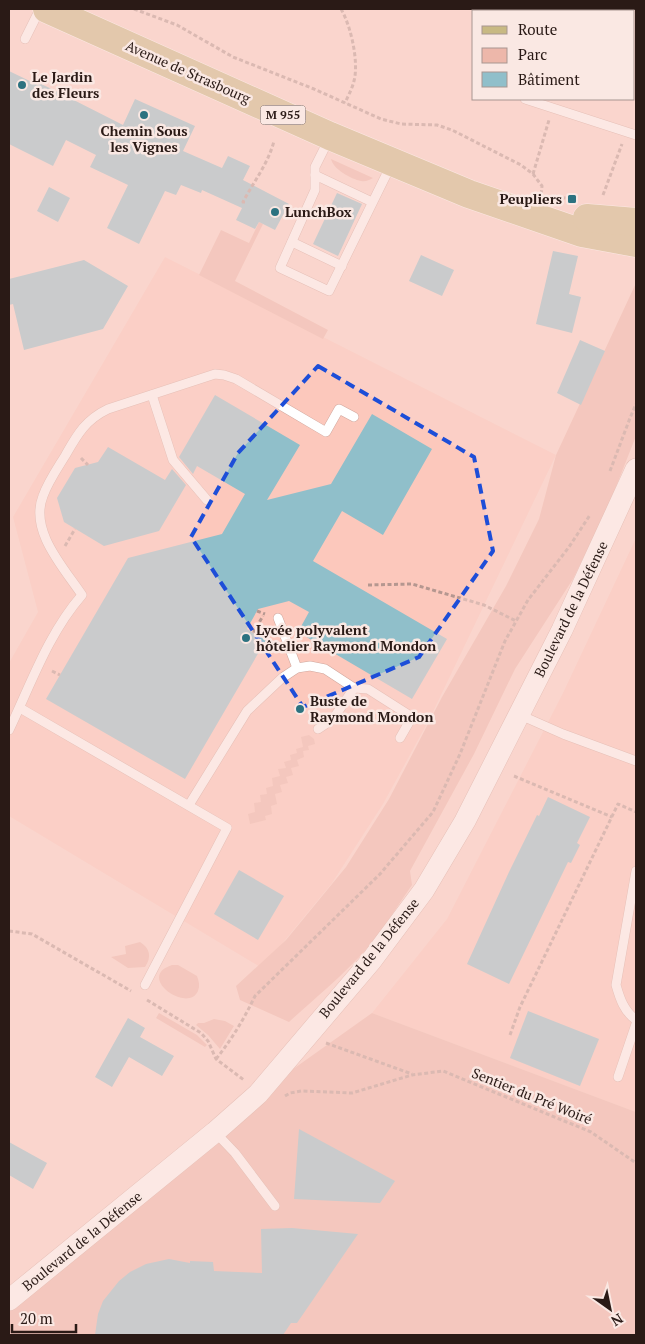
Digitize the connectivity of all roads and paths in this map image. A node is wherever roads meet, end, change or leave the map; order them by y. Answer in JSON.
{"nodes":[{"id":1,"x":40,"y":9,"type":"edge"},
{"id":2,"x":47,"y":9,"type":"edge"},
{"id":3,"x":134,"y":9,"type":"edge"},
{"id":4,"x":341,"y":9,"type":"edge"},
{"id":5,"x":25,"y":40,"type":"dead end"},
{"id":6,"x":528,"y":100,"type":"edge"},
{"id":7,"x":345,"y":104,"type":"junction"},
{"id":8,"x":552,"y":108,"type":"junction"},
{"id":9,"x":626,"y":132,"type":"junction"},
{"id":10,"x":636,"y":135,"type":"edge"},
{"id":11,"x":330,"y":136,"type":"junction"},
{"id":12,"x":274,"y":141,"type":"dead end"},
{"id":13,"x":392,"y":162,"type":"junction"},
{"id":14,"x":533,"y":174,"type":"junction"},
{"id":15,"x":315,"y":175,"type":"junction"},
{"id":16,"x":244,"y":202,"type":"dead end"},
{"id":17,"x":372,"y":202,"type":"junction"},
{"id":18,"x":600,"y":202,"type":"dead end"},
{"id":19,"x":532,"y":204,"type":"junction"},
{"id":20,"x":636,"y":222,"type":"edge"},
{"id":21,"x":292,"y":242,"type":"junction"},
{"id":22,"x":636,"y":243,"type":"edge"},
{"id":23,"x":342,"y":266,"type":"junction"},
{"id":24,"x":152,"y":395,"type":"junction"},
{"id":25,"x":636,"y":404,"type":"edge"},
{"id":26,"x":354,"y":418,"type":"dead end"},
{"id":27,"x":636,"y":469,"type":"edge"},
{"id":28,"x":608,"y":478,"type":"dead end"},
{"id":29,"x":207,"y":500,"type":"dead end"},
{"id":30,"x":593,"y":509,"type":"dead end"},
{"id":31,"x":368,"y":585,"type":"dead end"},
{"id":32,"x":265,"y":614,"type":"dead end"},
{"id":33,"x":278,"y":618,"type":"dead end"},
{"id":34,"x":516,"y":621,"type":"junction"},
{"id":35,"x":253,"y":633,"type":"dead end"},
{"id":36,"x":297,"y":668,"type":"junction"},
{"id":37,"x":354,"y":688,"type":"junction"},
{"id":38,"x":20,"y":708,"type":"junction"},
{"id":39,"x":520,"y":715,"type":"junction"},
{"id":40,"x":318,"y":729,"type":"dead end"},
{"id":41,"x":9,"y":730,"type":"edge"},
{"id":42,"x":400,"y":738,"type":"dead end"},
{"id":43,"x":636,"y":761,"type":"edge"},
{"id":44,"x":514,"y":776,"type":"dead end"},
{"id":45,"x":189,"y":805,"type":"junction"},
{"id":46,"x":636,"y":812,"type":"edge"},
{"id":47,"x":612,"y":817,"type":"junction"},
{"id":48,"x":636,"y":872,"type":"edge"},
{"id":49,"x":145,"y":985,"type":"dead end"},
{"id":50,"x":636,"y":1020,"type":"edge"},
{"id":51,"x":636,"y":1024,"type":"edge"},
{"id":52,"x":312,"y":1029,"type":"junction"},
{"id":53,"x":510,"y":1036,"type":"dead end"},
{"id":54,"x":216,"y":1059,"type":"dead end"},
{"id":55,"x":412,"y":1075,"type":"junction"},
{"id":56,"x":618,"y":1077,"type":"dead end"},
{"id":57,"x":280,"y":1100,"type":"dead end"},
{"id":58,"x":215,"y":1132,"type":"junction"},
{"id":59,"x":636,"y":1163,"type":"edge"},
{"id":60,"x":275,"y":1206,"type":"dead end"},
{"id":61,"x":9,"y":1300,"type":"edge"}],
"edges":[{"from":1,"to":5,"type":"lane"},
{"from":2,"to":11,"type":"main road","name":"Avenue de Strasbourg","number":"M 955"},
{"from":3,"to":7,"type":"path"},
{"from":4,"to":7,"type":"path"},
{"from":6,"to":8,"type":"lane"},
{"from":7,"to":14,"type":"path"},
{"from":8,"to":9,"type":"lane"},
{"from":8,"to":14,"type":"path"},
{"from":9,"to":10,"type":"lane"},
{"from":9,"to":18,"type":"path"},
{"from":11,"to":13,"type":"main road","name":"Avenue de Strasbourg","number":"M 955"},
{"from":11,"to":15,"type":"lane"},
{"from":12,"to":16,"type":"path"},
{"from":13,"to":17,"type":"lane"},
{"from":13,"to":19,"type":"main road","name":"Avenue de Strasbourg","number":"M 955"},
{"from":14,"to":19,"type":"path"},
{"from":15,"to":17,"type":"lane"},
{"from":15,"to":21,"type":"lane"},
{"from":17,"to":23,"type":"lane"},
{"from":19,"to":20,"type":"main road","name":"Avenue de Strasbourg","number":"M 955"},
{"from":19,"to":22,"type":"main road","name":"Avenue de Strasbourg","number":"M 955"},
{"from":21,"to":23,"type":"lane"},
{"from":21,"to":23,"type":"lane"},
{"from":24,"to":26,"type":"lane"},
{"from":24,"to":29,"type":"lane"},
{"from":24,"to":38,"type":"lane"},
{"from":25,"to":28,"type":"path"},
{"from":27,"to":39,"type":"street","name":"Boulevard de la Défense"},
{"from":30,"to":34,"type":"path"},
{"from":31,"to":34,"type":"path"},
{"from":32,"to":35,"type":"path"},
{"from":33,"to":36,"type":"lane"},
{"from":34,"to":54,"type":"path"},
{"from":36,"to":37,"type":"lane"},
{"from":36,"to":45,"type":"lane"},
{"from":37,"to":40,"type":"lane"},
{"from":37,"to":42,"type":"lane"},
{"from":38,"to":41,"type":"lane"},
{"from":38,"to":45,"type":"lane"},
{"from":39,"to":43,"type":"lane"},
{"from":39,"to":52,"type":"street","name":"Boulevard de la Défense"},
{"from":44,"to":47,"type":"path"},
{"from":45,"to":49,"type":"lane"},
{"from":46,"to":47,"type":"path"},
{"from":47,"to":53,"type":"path"},
{"from":48,"to":50,"type":"lane"},
{"from":51,"to":56,"type":"lane"},
{"from":52,"to":55,"type":"path","name":"Sentier du Pré Woiré"},
{"from":52,"to":58,"type":"street","name":"Boulevard de la Défense"},
{"from":55,"to":57,"type":"path","name":"Sentier du Pré Woiré"},
{"from":55,"to":59,"type":"path","name":"Sentier du Pré Woiré"},
{"from":58,"to":60,"type":"lane"},
{"from":58,"to":61,"type":"street","name":"Boulevard de la Défense"}]}
